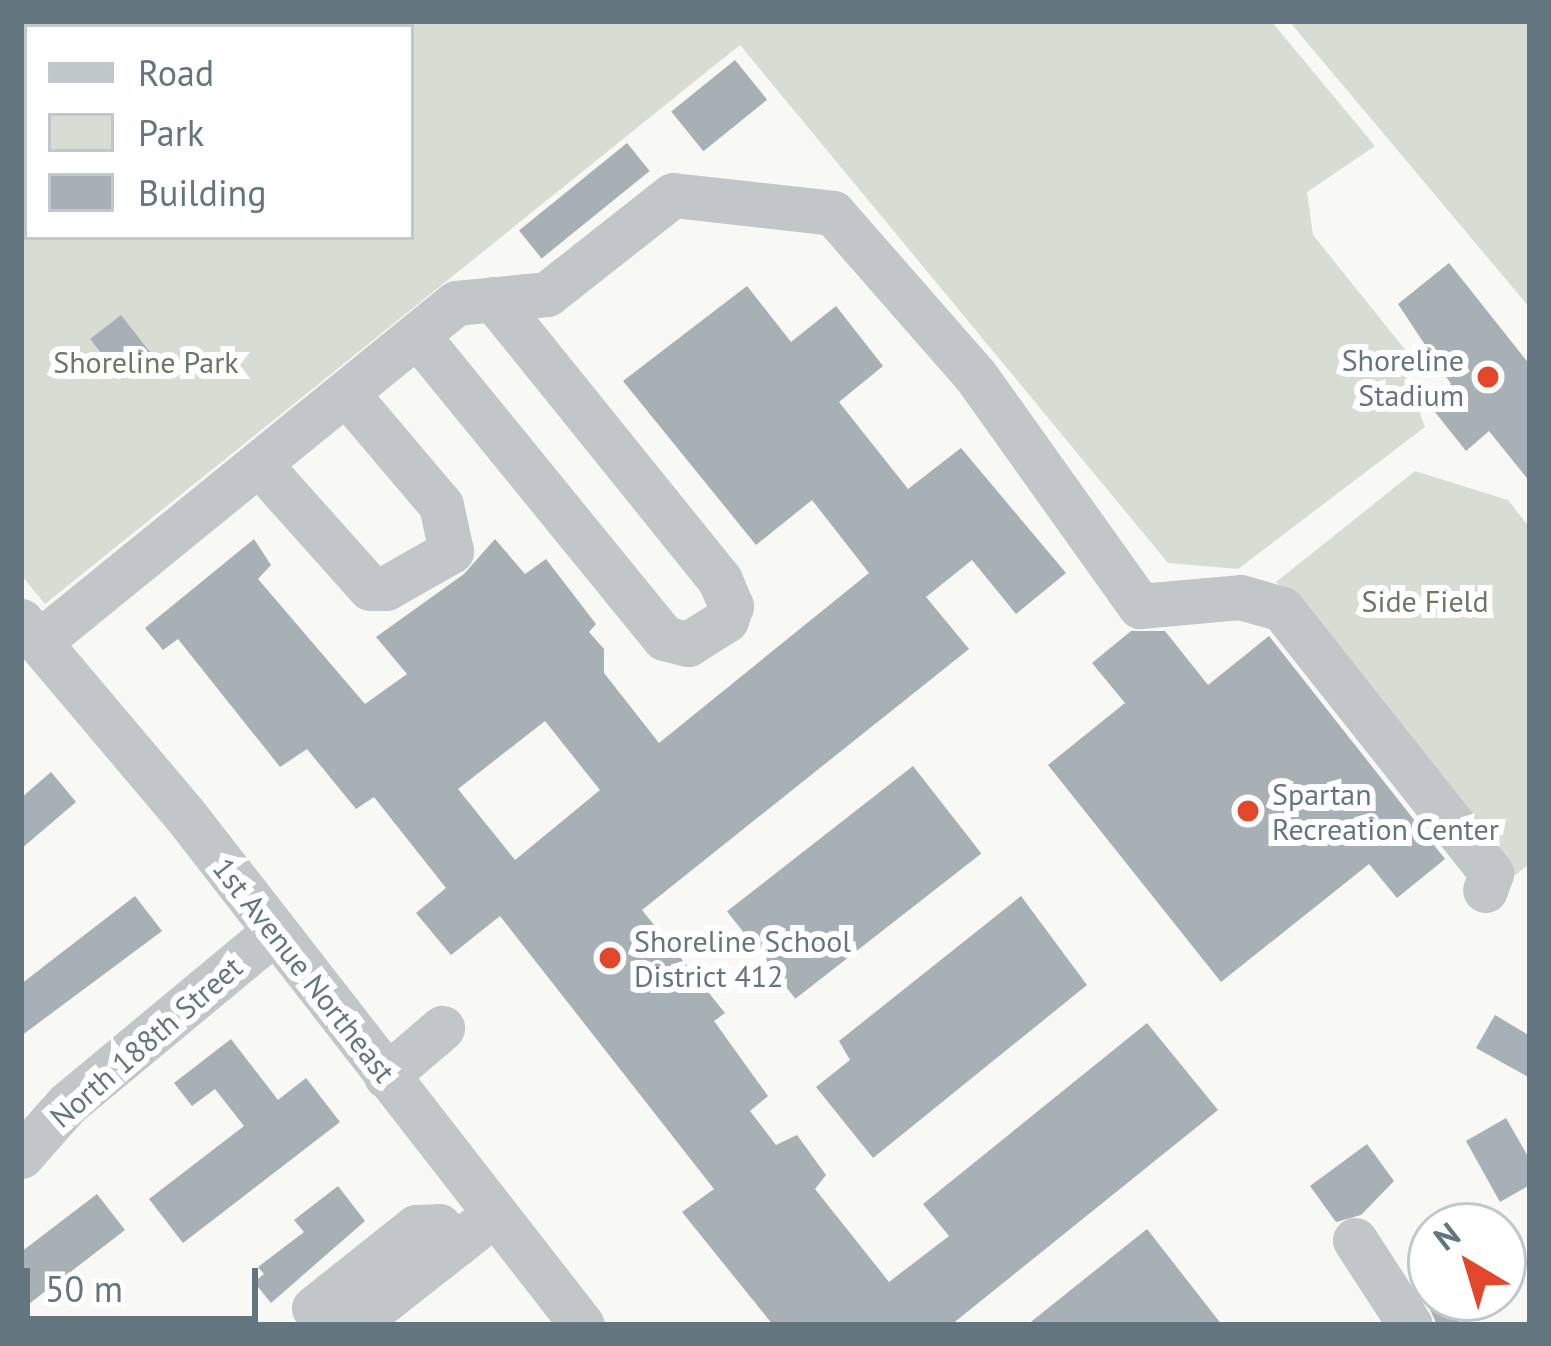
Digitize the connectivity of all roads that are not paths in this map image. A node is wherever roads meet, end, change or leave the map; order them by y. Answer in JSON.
{"nodes":[{"id":1,"x":494,"y":299,"type":"junction"},
{"id":2,"x":417,"y":334,"type":"junction"},
{"id":3,"x":346,"y":393,"type":"junction"},
{"id":4,"x":259,"y":464,"type":"junction"},
{"id":5,"x":30,"y":632,"type":"edge"},
{"id":6,"x":1485,"y":890,"type":"dead end"},
{"id":7,"x":274,"y":932,"type":"junction"},
{"id":8,"x":442,"y":1028,"type":"dead end"},
{"id":9,"x":386,"y":1076,"type":"junction"},
{"id":10,"x":21,"y":1156,"type":"edge"},
{"id":11,"x":494,"y":1214,"type":"junction"},
{"id":12,"x":1355,"y":1240,"type":"dead end"},
{"id":13,"x":456,"y":1244,"type":"junction"},
{"id":14,"x":327,"y":1325,"type":"edge"},
{"id":15,"x":353,"y":1325,"type":"edge"},
{"id":16,"x":581,"y":1325,"type":"edge"},
{"id":17,"x":1410,"y":1325,"type":"edge"}],
"edges":[{"from":1,"to":2,"type":"street"},
{"from":1,"to":2,"type":"street"},
{"from":1,"to":6,"type":"street"},
{"from":2,"to":3,"type":"street"},
{"from":3,"to":4,"type":"street"},
{"from":3,"to":4,"type":"street"},
{"from":4,"to":5,"type":"street"},
{"from":5,"to":7,"type":"street","name":"1st Avenue Northeast"},
{"from":7,"to":9,"type":"street","name":"1st Avenue Northeast"},
{"from":7,"to":10,"type":"street","name":"North 188th Street"},
{"from":8,"to":9,"type":"street"},
{"from":9,"to":11,"type":"street","name":"1st Avenue Northeast"},
{"from":11,"to":13,"type":"street"},
{"from":11,"to":16,"type":"street","name":"1st Avenue Northeast"},
{"from":12,"to":17,"type":"street"},
{"from":13,"to":14,"type":"street"},
{"from":13,"to":15,"type":"street"}]}
